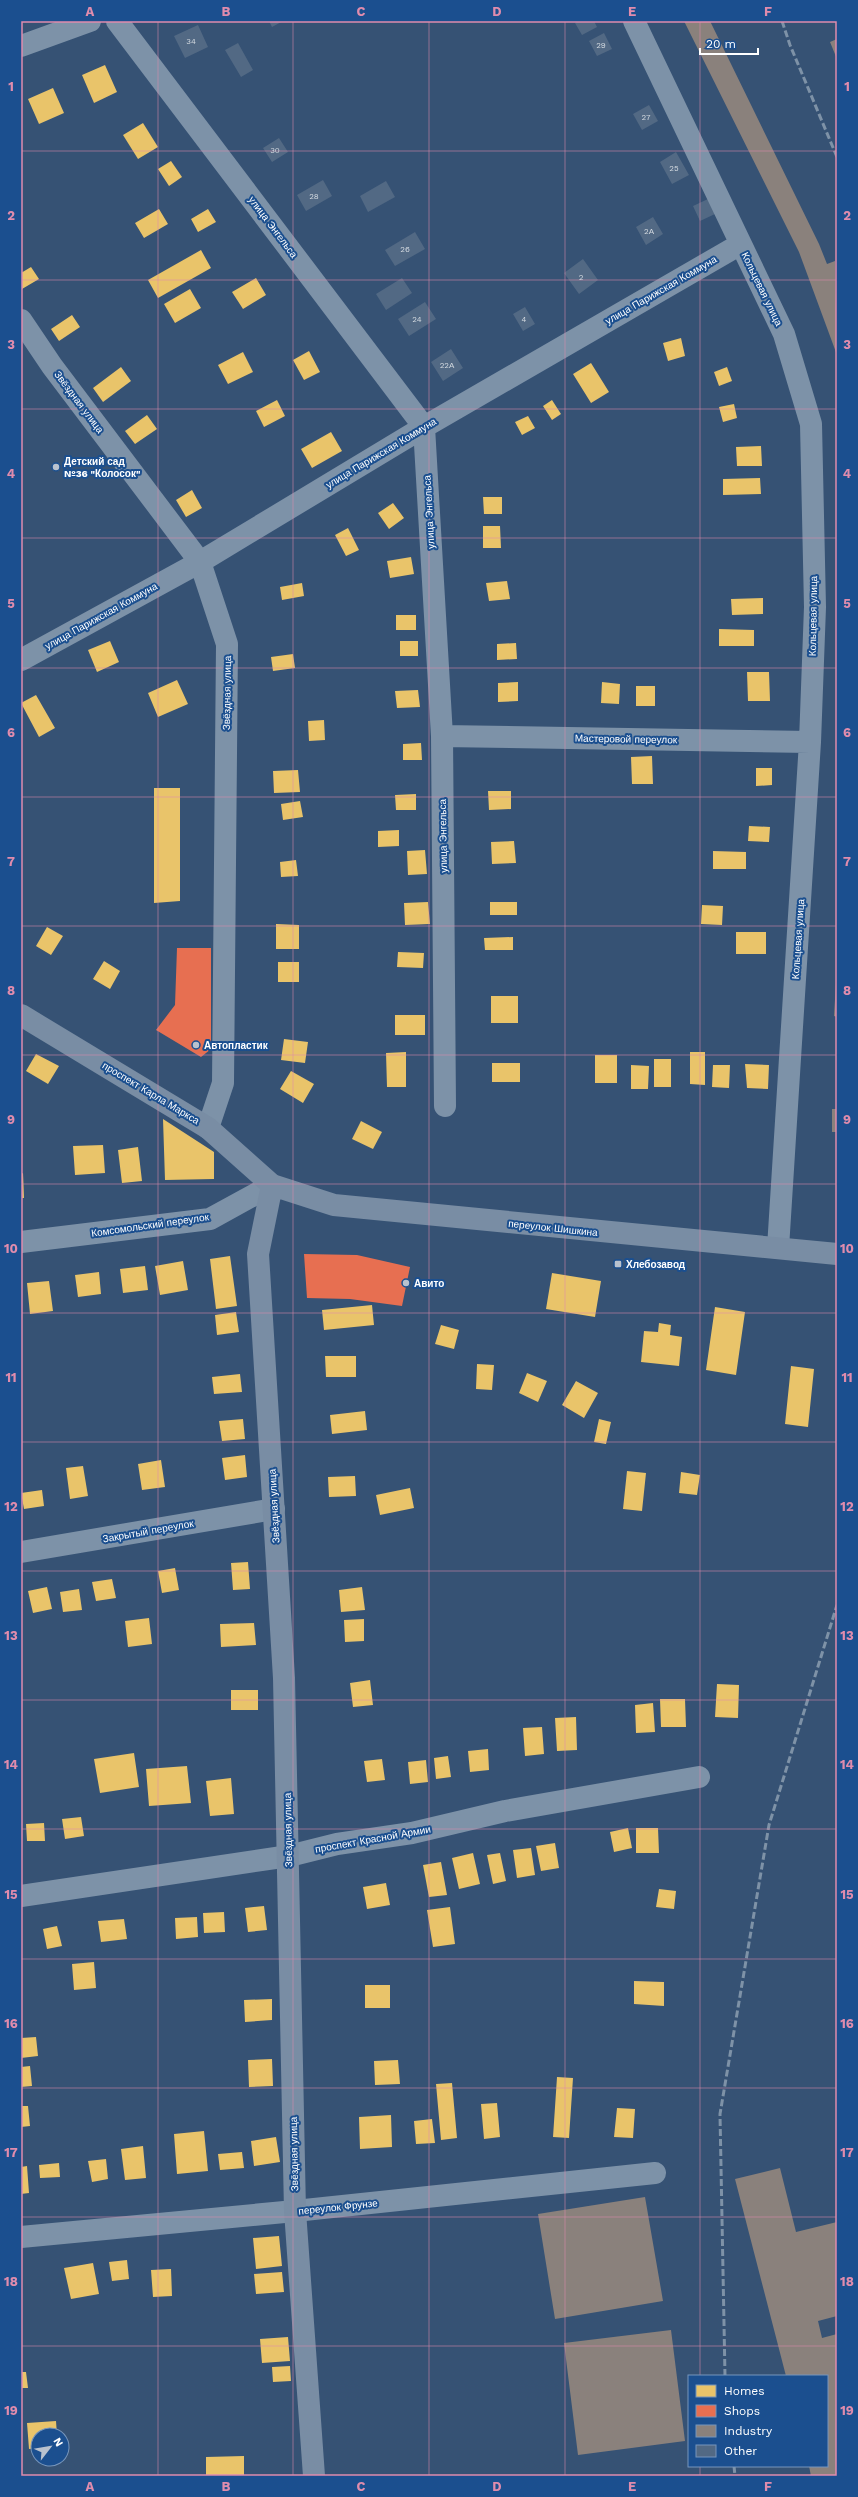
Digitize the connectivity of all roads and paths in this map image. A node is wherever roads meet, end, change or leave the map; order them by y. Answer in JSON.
{"nodes":[{"id":1,"x":90,"y":21,"type":"edge"},
{"id":2,"x":117,"y":21,"type":"edge"},
{"id":3,"x":634,"y":21,"type":"edge"},
{"id":4,"x":21,"y":46,"type":"edge"},
{"id":5,"x":739,"y":245,"type":"junction"},
{"id":6,"x":21,"y":320,"type":"edge"},
{"id":7,"x":424,"y":427,"type":"junction"},
{"id":8,"x":200,"y":562,"type":"junction"},
{"id":9,"x":21,"y":660,"type":"edge"},
{"id":10,"x":442,"y":736,"type":"junction"},
{"id":11,"x":810,"y":742,"type":"junction"},
{"id":12,"x":21,"y":1015,"type":"edge"},
{"id":13,"x":446,"y":1106,"type":"dead end"},
{"id":14,"x":208,"y":1128,"type":"junction"},
{"id":15,"x":272,"y":1185,"type":"junction"},
{"id":16,"x":21,"y":1242,"type":"edge"},
{"id":17,"x":778,"y":1248,"type":"junction"},
{"id":18,"x":837,"y":1254,"type":"edge"},
{"id":19,"x":274,"y":1509,"type":"junction"},
{"id":20,"x":21,"y":1552,"type":"edge"},
{"id":21,"x":699,"y":1777,"type":"dead end"},
{"id":22,"x":289,"y":1856,"type":"junction"},
{"id":23,"x":21,"y":1896,"type":"edge"},
{"id":24,"x":655,"y":2173,"type":"dead end"},
{"id":25,"x":295,"y":2212,"type":"junction"},
{"id":26,"x":21,"y":2237,"type":"edge"},
{"id":27,"x":314,"y":2476,"type":"edge"}],
"edges":[{"from":1,"to":4,"type":"street"},
{"from":2,"to":7,"type":"street","name":"улица Энгельса"},
{"from":3,"to":5,"type":"street","name":"Кольцевая улица"},
{"from":5,"to":7,"type":"street","name":"улица Парижская Коммуна"},
{"from":5,"to":11,"type":"street","name":"Кольцевая улица"},
{"from":6,"to":8,"type":"street","name":"Звёздная улица"},
{"from":7,"to":8,"type":"street","name":"улица Парижская Коммуна"},
{"from":7,"to":10,"type":"street","name":"улица Энгельса"},
{"from":8,"to":9,"type":"street","name":"улица Парижская Коммуна"},
{"from":8,"to":14,"type":"street","name":"Звёздная улица"},
{"from":10,"to":11,"type":"street","name":"Мастеровой переулок"},
{"from":10,"to":13,"type":"street","name":"улица Энгельса"},
{"from":11,"to":17,"type":"street","name":"Кольцевая улица"},
{"from":12,"to":14,"type":"main road","name":"проспект Карла Маркса"},
{"from":14,"to":15,"type":"main road","name":"проспект Карла Маркса"},
{"from":15,"to":16,"type":"street","name":"Комсомольский переулок"},
{"from":15,"to":17,"type":"main road","name":"переулок Шишкина"},
{"from":15,"to":19,"type":"main road","name":"Звёздная улица"},
{"from":17,"to":18,"type":"main road","name":"переулок Шишкина"},
{"from":19,"to":20,"type":"street","name":"Закрытый переулок"},
{"from":19,"to":22,"type":"main road","name":"Звёздная улица"},
{"from":21,"to":22,"type":"street","name":"проспект Красной Армии"},
{"from":22,"to":23,"type":"street","name":"проспект Красной Армии"},
{"from":22,"to":25,"type":"main road","name":"Звёздная улица"},
{"from":24,"to":25,"type":"street","name":"переулок Фрунзе"},
{"from":25,"to":26,"type":"street","name":"переулок Фрунзе"},
{"from":25,"to":27,"type":"main road","name":"Звёздная улица"}]}
